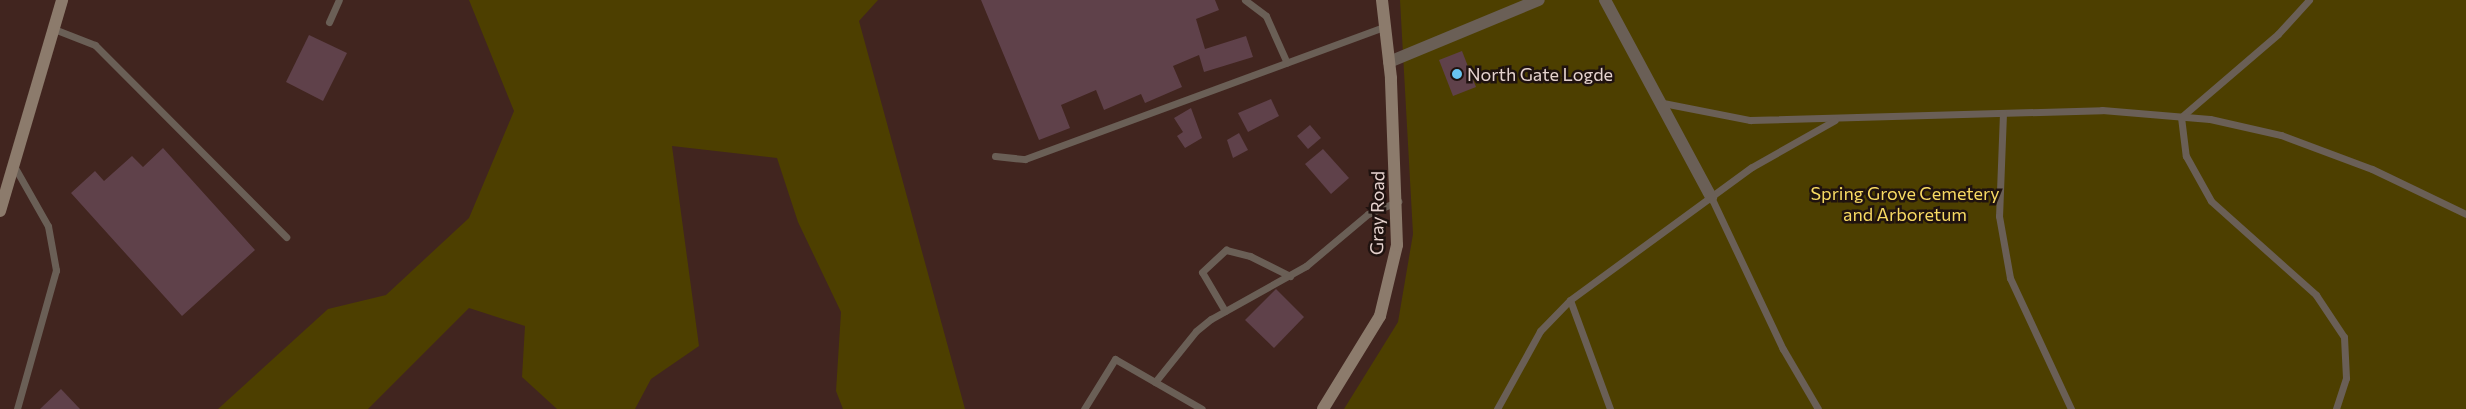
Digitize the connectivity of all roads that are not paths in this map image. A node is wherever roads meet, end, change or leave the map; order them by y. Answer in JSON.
{"nodes":[{"id":1,"x":62,"y":0,"type":"edge"},
{"id":2,"x":339,"y":0,"type":"edge"},
{"id":3,"x":1245,"y":0,"type":"edge"},
{"id":4,"x":1382,"y":0,"type":"edge"},
{"id":5,"x":1539,"y":0,"type":"edge"},
{"id":6,"x":1605,"y":0,"type":"edge"},
{"id":7,"x":2309,"y":0,"type":"edge"},
{"id":8,"x":329,"y":22,"type":"dead end"},
{"id":9,"x":1386,"y":26,"type":"junction"},
{"id":10,"x":54,"y":29,"type":"junction"},
{"id":11,"x":1389,"y":62,"type":"junction"},
{"id":12,"x":1286,"y":63,"type":"junction"},
{"id":13,"x":1663,"y":103,"type":"junction"},
{"id":14,"x":2003,"y":114,"type":"junction"},
{"id":15,"x":2182,"y":116,"type":"junction"},
{"id":16,"x":1838,"y":118,"type":"junction"},
{"id":17,"x":995,"y":156,"type":"dead end"},
{"id":18,"x":14,"y":166,"type":"junction"},
{"id":19,"x":1711,"y":197,"type":"junction"},
{"id":20,"x":1398,"y":201,"type":"junction"},
{"id":21,"x":0,"y":211,"type":"edge"},
{"id":22,"x":2466,"y":214,"type":"edge"},
{"id":23,"x":286,"y":237,"type":"dead end"},
{"id":24,"x":1290,"y":276,"type":"junction"},
{"id":25,"x":1570,"y":300,"type":"junction"},
{"id":26,"x":1225,"y":310,"type":"junction"},
{"id":27,"x":1156,"y":382,"type":"junction"},
{"id":28,"x":17,"y":409,"type":"edge"},
{"id":29,"x":1084,"y":409,"type":"edge"},
{"id":30,"x":1202,"y":409,"type":"edge"},
{"id":31,"x":1323,"y":409,"type":"edge"},
{"id":32,"x":1497,"y":409,"type":"edge"},
{"id":33,"x":1610,"y":409,"type":"edge"},
{"id":34,"x":1818,"y":409,"type":"edge"},
{"id":35,"x":2071,"y":409,"type":"edge"},
{"id":36,"x":2336,"y":409,"type":"edge"}],
"edges":[{"from":1,"to":10,"type":"street"},
{"from":2,"to":8,"type":"lane"},
{"from":3,"to":12,"type":"lane"},
{"from":4,"to":9,"type":"street","name":"Gray Road"},
{"from":5,"to":11,"type":"street"},
{"from":6,"to":13,"type":"street"},
{"from":7,"to":15,"type":"lane"},
{"from":9,"to":11,"type":"street","name":"Gray Road"},
{"from":9,"to":12,"type":"lane"},
{"from":10,"to":18,"type":"street"},
{"from":10,"to":23,"type":"lane"},
{"from":11,"to":20,"type":"street","name":"Gray Road"},
{"from":12,"to":17,"type":"lane"},
{"from":13,"to":16,"type":"lane"},
{"from":13,"to":19,"type":"street"},
{"from":14,"to":15,"type":"lane"},
{"from":14,"to":16,"type":"lane"},
{"from":14,"to":35,"type":"lane"},
{"from":15,"to":22,"type":"lane"},
{"from":15,"to":36,"type":"lane"},
{"from":16,"to":19,"type":"lane"},
{"from":18,"to":21,"type":"street"},
{"from":18,"to":28,"type":"lane"},
{"from":19,"to":25,"type":"lane"},
{"from":19,"to":34,"type":"lane"},
{"from":20,"to":24,"type":"lane"},
{"from":20,"to":31,"type":"street","name":"Gray Road"},
{"from":24,"to":26,"type":"lane"},
{"from":24,"to":26,"type":"lane"},
{"from":25,"to":32,"type":"lane"},
{"from":25,"to":33,"type":"lane"},
{"from":26,"to":27,"type":"lane"},
{"from":27,"to":29,"type":"lane"},
{"from":27,"to":30,"type":"lane"}]}
